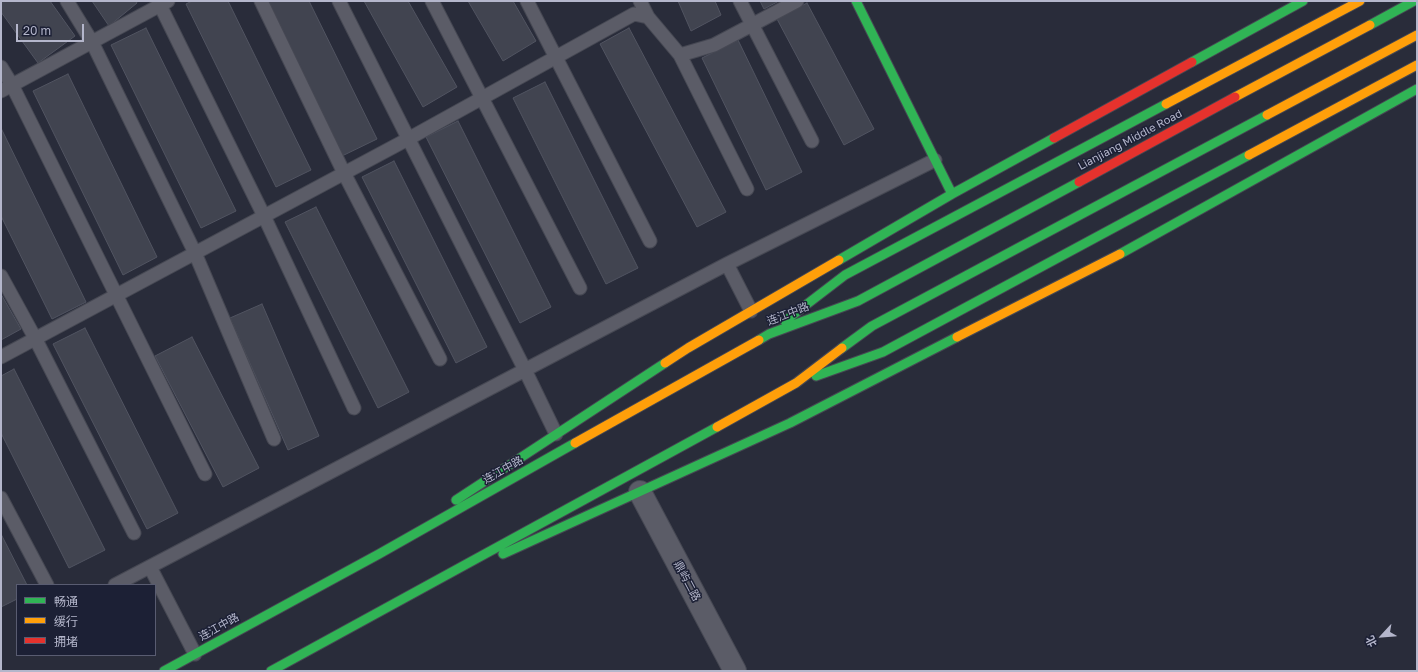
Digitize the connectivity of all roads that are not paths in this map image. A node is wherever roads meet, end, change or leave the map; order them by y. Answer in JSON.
{"nodes":[{"id":1,"x":67,"y":1,"type":"edge"},
{"id":2,"x":261,"y":1,"type":"edge"},
{"id":3,"x":339,"y":1,"type":"edge"},
{"id":4,"x":432,"y":1,"type":"edge"},
{"id":5,"x":527,"y":1,"type":"edge"},
{"id":6,"x":640,"y":1,"type":"edge"},
{"id":7,"x":740,"y":1,"type":"edge"},
{"id":8,"x":797,"y":1,"type":"edge"},
{"id":9,"x":856,"y":1,"type":"edge"},
{"id":10,"x":1303,"y":1,"type":"edge"},
{"id":11,"x":1360,"y":1,"type":"edge"},
{"id":12,"x":1414,"y":1,"type":"edge"},
{"id":13,"x":162,"y":2,"type":"edge"},
{"id":14,"x":648,"y":17,"type":"junction"},
{"id":15,"x":752,"y":25,"type":"junction"},
{"id":16,"x":1417,"y":35,"type":"edge"},
{"id":17,"x":92,"y":42,"type":"junction"},
{"id":18,"x":680,"y":55,"type":"junction"},
{"id":19,"x":556,"y":57,"type":"junction"},
{"id":20,"x":1417,"y":65,"type":"edge"},
{"id":21,"x":1,"y":67,"type":"edge"},
{"id":22,"x":6,"y":88,"type":"edge"},
{"id":23,"x":1417,"y":89,"type":"edge"},
{"id":24,"x":482,"y":98,"type":"junction"},
{"id":25,"x":408,"y":139,"type":"junction"},
{"id":26,"x":812,"y":141,"type":"dead end"},
{"id":27,"x":936,"y":160,"type":"junction"},
{"id":28,"x":344,"y":173,"type":"junction"},
{"id":29,"x":747,"y":189,"type":"dead end"},
{"id":30,"x":952,"y":194,"type":"junction"},
{"id":31,"x":264,"y":216,"type":"junction"},
{"id":32,"x":650,"y":241,"type":"dead end"},
{"id":33,"x":195,"y":253,"type":"junction"},
{"id":34,"x":727,"y":264,"type":"junction"},
{"id":35,"x":1,"y":276,"type":"edge"},
{"id":36,"x":580,"y":288,"type":"dead end"},
{"id":37,"x":116,"y":295,"type":"junction"},
{"id":38,"x":858,"y":301,"type":"joint"},
{"id":39,"x":751,"y":311,"type":"junction"},
{"id":40,"x":769,"y":334,"type":"junction"},
{"id":41,"x":35,"y":338,"type":"junction"},
{"id":42,"x":1,"y":357,"type":"edge"},
{"id":43,"x":440,"y":359,"type":"dead end"},
{"id":44,"x":525,"y":370,"type":"junction"},
{"id":45,"x":796,"y":383,"type":"junction"},
{"id":46,"x":354,"y":408,"type":"dead end"},
{"id":47,"x":556,"y":434,"type":"junction"},
{"id":48,"x":274,"y":439,"type":"dead end"},
{"id":49,"x":205,"y":474,"type":"dead end"},
{"id":50,"x":640,"y":492,"type":"junction"},
{"id":51,"x":1,"y":498,"type":"edge"},
{"id":52,"x":134,"y":533,"type":"dead end"},
{"id":53,"x":379,"y":554,"type":"junction"},
{"id":54,"x":150,"y":567,"type":"junction"},
{"id":55,"x":46,"y":584,"type":"edge"},
{"id":56,"x":117,"y":584,"type":"edge"},
{"id":57,"x":407,"y":596,"type":"junction"},
{"id":58,"x":195,"y":654,"type":"junction"},
{"id":59,"x":164,"y":671,"type":"edge"},
{"id":60,"x":271,"y":671,"type":"edge"},
{"id":61,"x":735,"y":671,"type":"edge"}],
"edges":[{"from":1,"to":17,"type":"lane"},
{"from":2,"to":28,"type":"lane"},
{"from":3,"to":25,"type":"lane"},
{"from":4,"to":24,"type":"lane"},
{"from":5,"to":19,"type":"lane"},
{"from":6,"to":14,"type":"lane"},
{"from":7,"to":15,"type":"lane"},
{"from":8,"to":15,"type":"lane"},
{"from":9,"to":27,"type":"main road"},
{"from":10,"to":30,"type":"main road"},
{"from":11,"to":40,"type":"main road"},
{"from":12,"to":38,"type":"main road","name":"Lianjiang Middle Road"},
{"from":13,"to":17,"type":"lane"},
{"from":13,"to":31,"type":"lane"},
{"from":14,"to":18,"type":"lane"},
{"from":14,"to":19,"type":"lane"},
{"from":15,"to":18,"type":"lane"},
{"from":15,"to":26,"type":"lane"},
{"from":16,"to":45,"type":"main road"},
{"from":17,"to":22,"type":"lane"},
{"from":17,"to":33,"type":"lane"},
{"from":18,"to":29,"type":"lane"},
{"from":19,"to":24,"type":"lane"},
{"from":19,"to":32,"type":"lane"},
{"from":20,"to":45,"type":"main road"},
{"from":21,"to":22,"type":"lane"},
{"from":22,"to":37,"type":"lane"},
{"from":23,"to":50,"type":"main road"},
{"from":24,"to":25,"type":"lane"},
{"from":24,"to":36,"type":"lane"},
{"from":25,"to":28,"type":"lane"},
{"from":25,"to":44,"type":"lane"},
{"from":27,"to":30,"type":"main road"},
{"from":27,"to":34,"type":"lane"},
{"from":28,"to":31,"type":"lane"},
{"from":28,"to":43,"type":"lane"},
{"from":30,"to":39,"type":"main road"},
{"from":31,"to":33,"type":"lane"},
{"from":31,"to":46,"type":"lane"},
{"from":33,"to":37,"type":"lane"},
{"from":33,"to":48,"type":"lane"},
{"from":34,"to":39,"type":"lane"},
{"from":34,"to":44,"type":"lane"},
{"from":35,"to":41,"type":"lane"},
{"from":37,"to":41,"type":"lane"},
{"from":37,"to":49,"type":"lane"},
{"from":38,"to":40,"type":"main road","name":"连江中路"},
{"from":39,"to":47,"type":"main road"},
{"from":40,"to":53,"type":"main road","name":"连江中路"},
{"from":41,"to":42,"type":"lane"},
{"from":41,"to":52,"type":"lane"},
{"from":44,"to":47,"type":"lane"},
{"from":44,"to":54,"type":"lane"},
{"from":45,"to":57,"type":"main road"},
{"from":47,"to":53,"type":"main road"},
{"from":50,"to":57,"type":"main road"},
{"from":50,"to":61,"type":"street","name":"鼎屿二路"},
{"from":51,"to":55,"type":"lane"},
{"from":53,"to":58,"type":"main road","name":"连江中路"},
{"from":54,"to":56,"type":"lane"},
{"from":54,"to":58,"type":"lane"},
{"from":57,"to":60,"type":"main road"},
{"from":58,"to":59,"type":"main road","name":"连江中路"}]}
